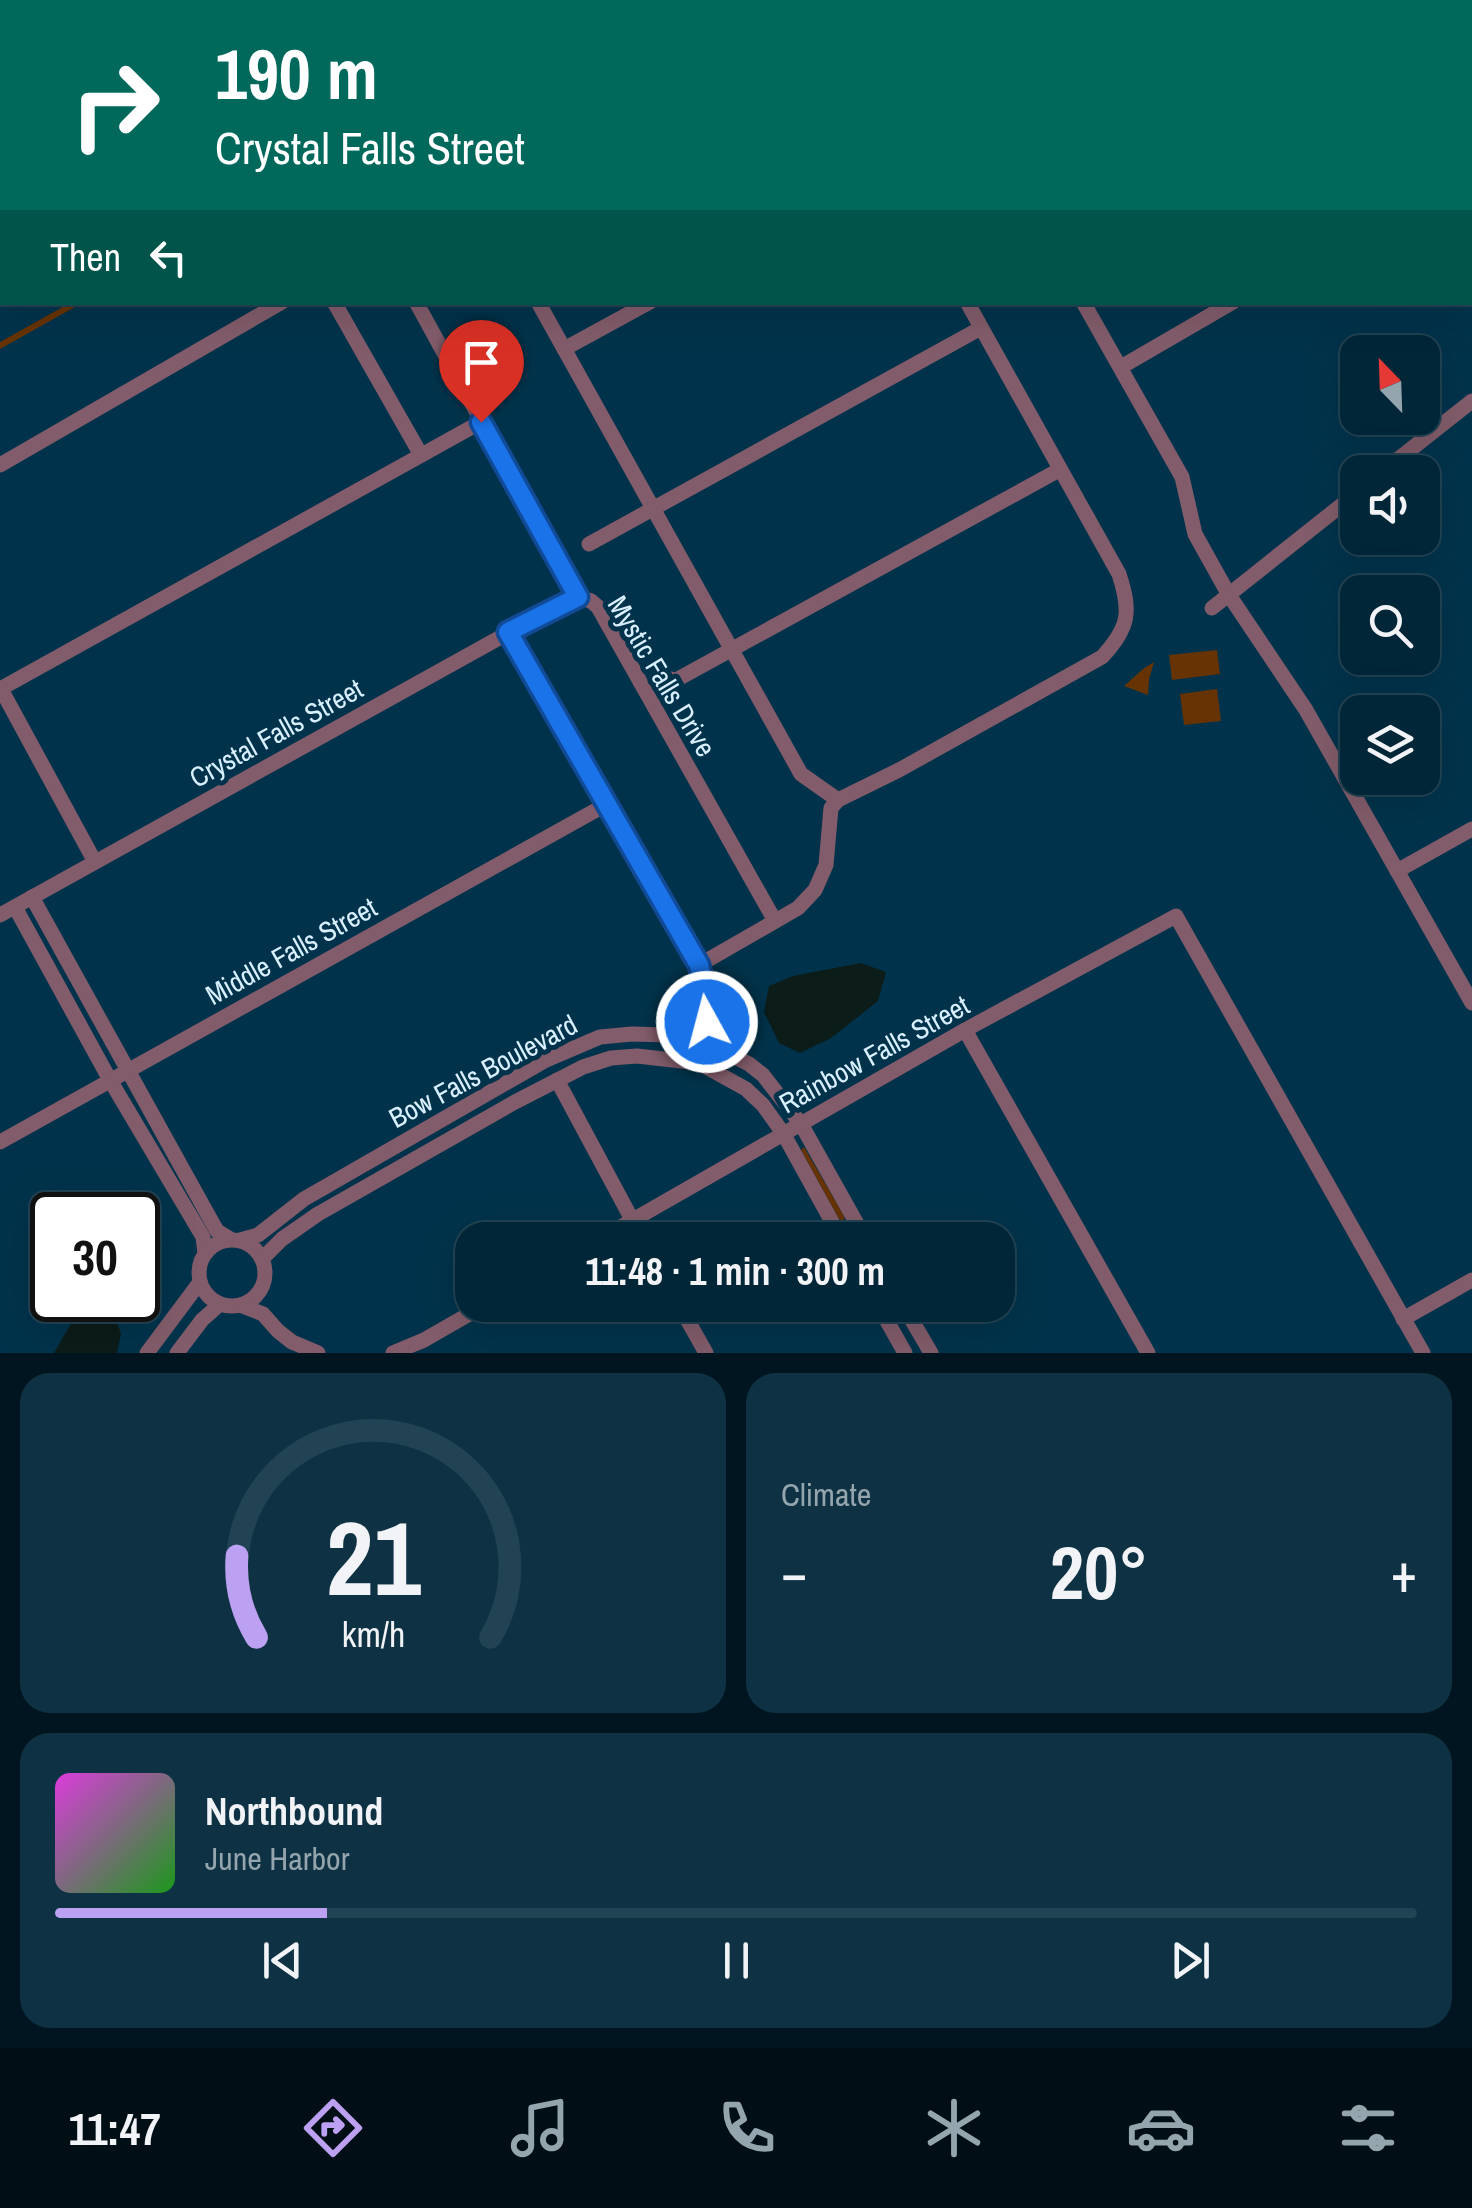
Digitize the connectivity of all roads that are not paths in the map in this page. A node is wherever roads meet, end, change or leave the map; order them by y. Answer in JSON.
{"nodes":[{"id":1,"x":277,"y":305,"type":"edge"},
{"id":2,"x":336,"y":305,"type":"edge"},
{"id":3,"x":418,"y":305,"type":"edge"},
{"id":4,"x":540,"y":305,"type":"edge"},
{"id":5,"x":645,"y":305,"type":"edge"},
{"id":6,"x":969,"y":305,"type":"edge"},
{"id":7,"x":1086,"y":305,"type":"edge"},
{"id":8,"x":1228,"y":305,"type":"edge"},
{"id":9,"x":981,"y":328,"type":"junction"},
{"id":10,"x":564,"y":350,"type":"junction"},
{"id":11,"x":1121,"y":368,"type":"junction"},
{"id":12,"x":1472,"y":401,"type":"edge"},
{"id":13,"x":481,"y":422,"type":"junction"},
{"id":14,"x":420,"y":455,"type":"junction"},
{"id":15,"x":1404,"y":455,"type":"edge"},
{"id":16,"x":0,"y":464,"type":"edge"},
{"id":17,"x":1059,"y":470,"type":"junction"},
{"id":18,"x":1340,"y":506,"type":"edge"},
{"id":19,"x":653,"y":509,"type":"junction"},
{"id":20,"x":589,"y":544,"type":"dead end"},
{"id":21,"x":1229,"y":595,"type":"junction"},
{"id":22,"x":578,"y":597,"type":"junction"},
{"id":23,"x":1212,"y":608,"type":"dead end"},
{"id":24,"x":508,"y":632,"type":"junction"},
{"id":25,"x":731,"y":650,"type":"junction"},
{"id":26,"x":666,"y":678,"type":"dead end"},
{"id":27,"x":0,"y":689,"type":"edge"},
{"id":28,"x":838,"y":800,"type":"junction"},
{"id":29,"x":607,"y":804,"type":"junction"},
{"id":30,"x":1472,"y":829,"type":"edge"},
{"id":31,"x":95,"y":862,"type":"junction"},
{"id":32,"x":1397,"y":871,"type":"junction"},
{"id":33,"x":32,"y":897,"type":"junction"},
{"id":34,"x":8,"y":911,"type":"edge"},
{"id":35,"x":776,"y":921,"type":"junction"},
{"id":36,"x":699,"y":965,"type":"junction"},
{"id":37,"x":1472,"y":1002,"type":"edge"},
{"id":38,"x":966,"y":1030,"type":"junction"},
{"id":39,"x":702,"y":1041,"type":"junction"},
{"id":40,"x":699,"y":1063,"type":"junction"},
{"id":41,"x":129,"y":1070,"type":"junction"},
{"id":42,"x":110,"y":1080,"type":"junction"},
{"id":43,"x":557,"y":1080,"type":"junction"},
{"id":44,"x":801,"y":1124,"type":"junction"},
{"id":45,"x":783,"y":1133,"type":"junction"},
{"id":46,"x":0,"y":1142,"type":"edge"},
{"id":47,"x":632,"y":1221,"type":"joint"},
{"id":48,"x":832,"y":1222,"type":"edge"},
{"id":49,"x":856,"y":1222,"type":"edge"},
{"id":50,"x":235,"y":1240,"type":"junction"},
{"id":51,"x":205,"y":1253,"type":"junction"},
{"id":52,"x":262,"y":1258,"type":"junction"},
{"id":53,"x":1472,"y":1280,"type":"edge"},
{"id":54,"x":200,"y":1282,"type":"junction"},
{"id":55,"x":259,"y":1291,"type":"junction"},
{"id":56,"x":220,"y":1304,"type":"junction"},
{"id":57,"x":240,"y":1305,"type":"junction"},
{"id":58,"x":264,"y":1314,"type":"junction"},
{"id":59,"x":1403,"y":1319,"type":"junction"},
{"id":60,"x":455,"y":1322,"type":"edge"},
{"id":61,"x":689,"y":1322,"type":"edge"},
{"id":62,"x":888,"y":1322,"type":"edge"},
{"id":63,"x":914,"y":1322,"type":"edge"},
{"id":64,"x":147,"y":1353,"type":"edge"},
{"id":65,"x":176,"y":1353,"type":"edge"},
{"id":66,"x":318,"y":1353,"type":"edge"},
{"id":67,"x":393,"y":1353,"type":"edge"},
{"id":68,"x":706,"y":1353,"type":"edge"},
{"id":69,"x":906,"y":1353,"type":"edge"},
{"id":70,"x":931,"y":1353,"type":"edge"},
{"id":71,"x":1148,"y":1353,"type":"edge"},
{"id":72,"x":1423,"y":1353,"type":"edge"}],
"edges":[{"from":1,"to":16,"type":"street"},
{"from":2,"to":14,"type":"street"},
{"from":3,"to":13,"type":"street","name":"Mystic Falls Drive"},
{"from":4,"to":10,"type":"street"},
{"from":5,"to":10,"type":"street"},
{"from":6,"to":9,"type":"street"},
{"from":7,"to":11,"type":"street"},
{"from":8,"to":11,"type":"street"},
{"from":9,"to":17,"type":"street"},
{"from":9,"to":19,"type":"street"},
{"from":10,"to":19,"type":"street"},
{"from":11,"to":21,"type":"street"},
{"from":12,"to":15,"type":"street"},
{"from":13,"to":14,"type":"street"},
{"from":13,"to":22,"type":"street","name":"Mystic Falls Drive"},
{"from":14,"to":27,"type":"street"},
{"from":17,"to":25,"type":"street"},
{"from":17,"to":28,"type":"street"},
{"from":18,"to":21,"type":"street"},
{"from":19,"to":20,"type":"street"},
{"from":19,"to":25,"type":"street"},
{"from":21,"to":23,"type":"street"},
{"from":21,"to":32,"type":"street"},
{"from":22,"to":24,"type":"street","name":"Crystal Falls Street"},
{"from":22,"to":35,"type":"street","name":"Mystic Falls Drive"},
{"from":24,"to":29,"type":"street"},
{"from":24,"to":31,"type":"street","name":"Crystal Falls Street"},
{"from":25,"to":26,"type":"street"},
{"from":25,"to":28,"type":"street"},
{"from":27,"to":31,"type":"street"},
{"from":28,"to":35,"type":"street"},
{"from":29,"to":36,"type":"street"},
{"from":29,"to":41,"type":"street","name":"Middle Falls Street"},
{"from":30,"to":32,"type":"street"},
{"from":31,"to":33,"type":"street","name":"Crystal Falls Street"},
{"from":32,"to":37,"type":"street"},
{"from":33,"to":34,"type":"street","name":"Crystal Falls Street"},
{"from":33,"to":41,"type":"street"},
{"from":34,"to":42,"type":"street"},
{"from":35,"to":36,"type":"street"},
{"from":36,"to":39,"type":"street"},
{"from":38,"to":44,"type":"street","name":"Rainbow Falls Street"},
{"from":38,"to":59,"type":"street","name":"Rainbow Falls Street"},
{"from":38,"to":71,"type":"street"},
{"from":39,"to":40,"type":"street"},
{"from":39,"to":44,"type":"street","name":"Bow Falls Boulevard"},
{"from":39,"to":50,"type":"street","name":"Bow Falls Boulevard"},
{"from":40,"to":43,"type":"street","name":"Bow Falls Boulevard"},
{"from":40,"to":45,"type":"street","name":"Bow Falls Boulevard"},
{"from":41,"to":42,"type":"street","name":"Middle Falls Street"},
{"from":41,"to":50,"type":"street"},
{"from":42,"to":46,"type":"street","name":"Middle Falls Street"},
{"from":42,"to":51,"type":"street"},
{"from":43,"to":47,"type":"street"},
{"from":43,"to":52,"type":"street","name":"Bow Falls Boulevard"},
{"from":44,"to":45,"type":"street","name":"Rainbow Falls Street"},
{"from":44,"to":49,"type":"street","name":"Bow Falls Boulevard"},
{"from":45,"to":47,"type":"street","name":"Rainbow Falls Street"},
{"from":45,"to":48,"type":"street","name":"Bow Falls Boulevard"},
{"from":50,"to":51,"type":"street"},
{"from":50,"to":52,"type":"street"},
{"from":51,"to":54,"type":"street"},
{"from":52,"to":55,"type":"street"},
{"from":53,"to":59,"type":"street"},
{"from":54,"to":56,"type":"street"},
{"from":54,"to":64,"type":"street"},
{"from":55,"to":57,"type":"street"},
{"from":55,"to":58,"type":"street"},
{"from":56,"to":57,"type":"street"},
{"from":56,"to":65,"type":"street"},
{"from":57,"to":58,"type":"street"},
{"from":58,"to":66,"type":"street"},
{"from":59,"to":72,"type":"street"},
{"from":60,"to":67,"type":"street"},
{"from":61,"to":68,"type":"street"},
{"from":62,"to":69,"type":"street"},
{"from":63,"to":70,"type":"street"}]}
